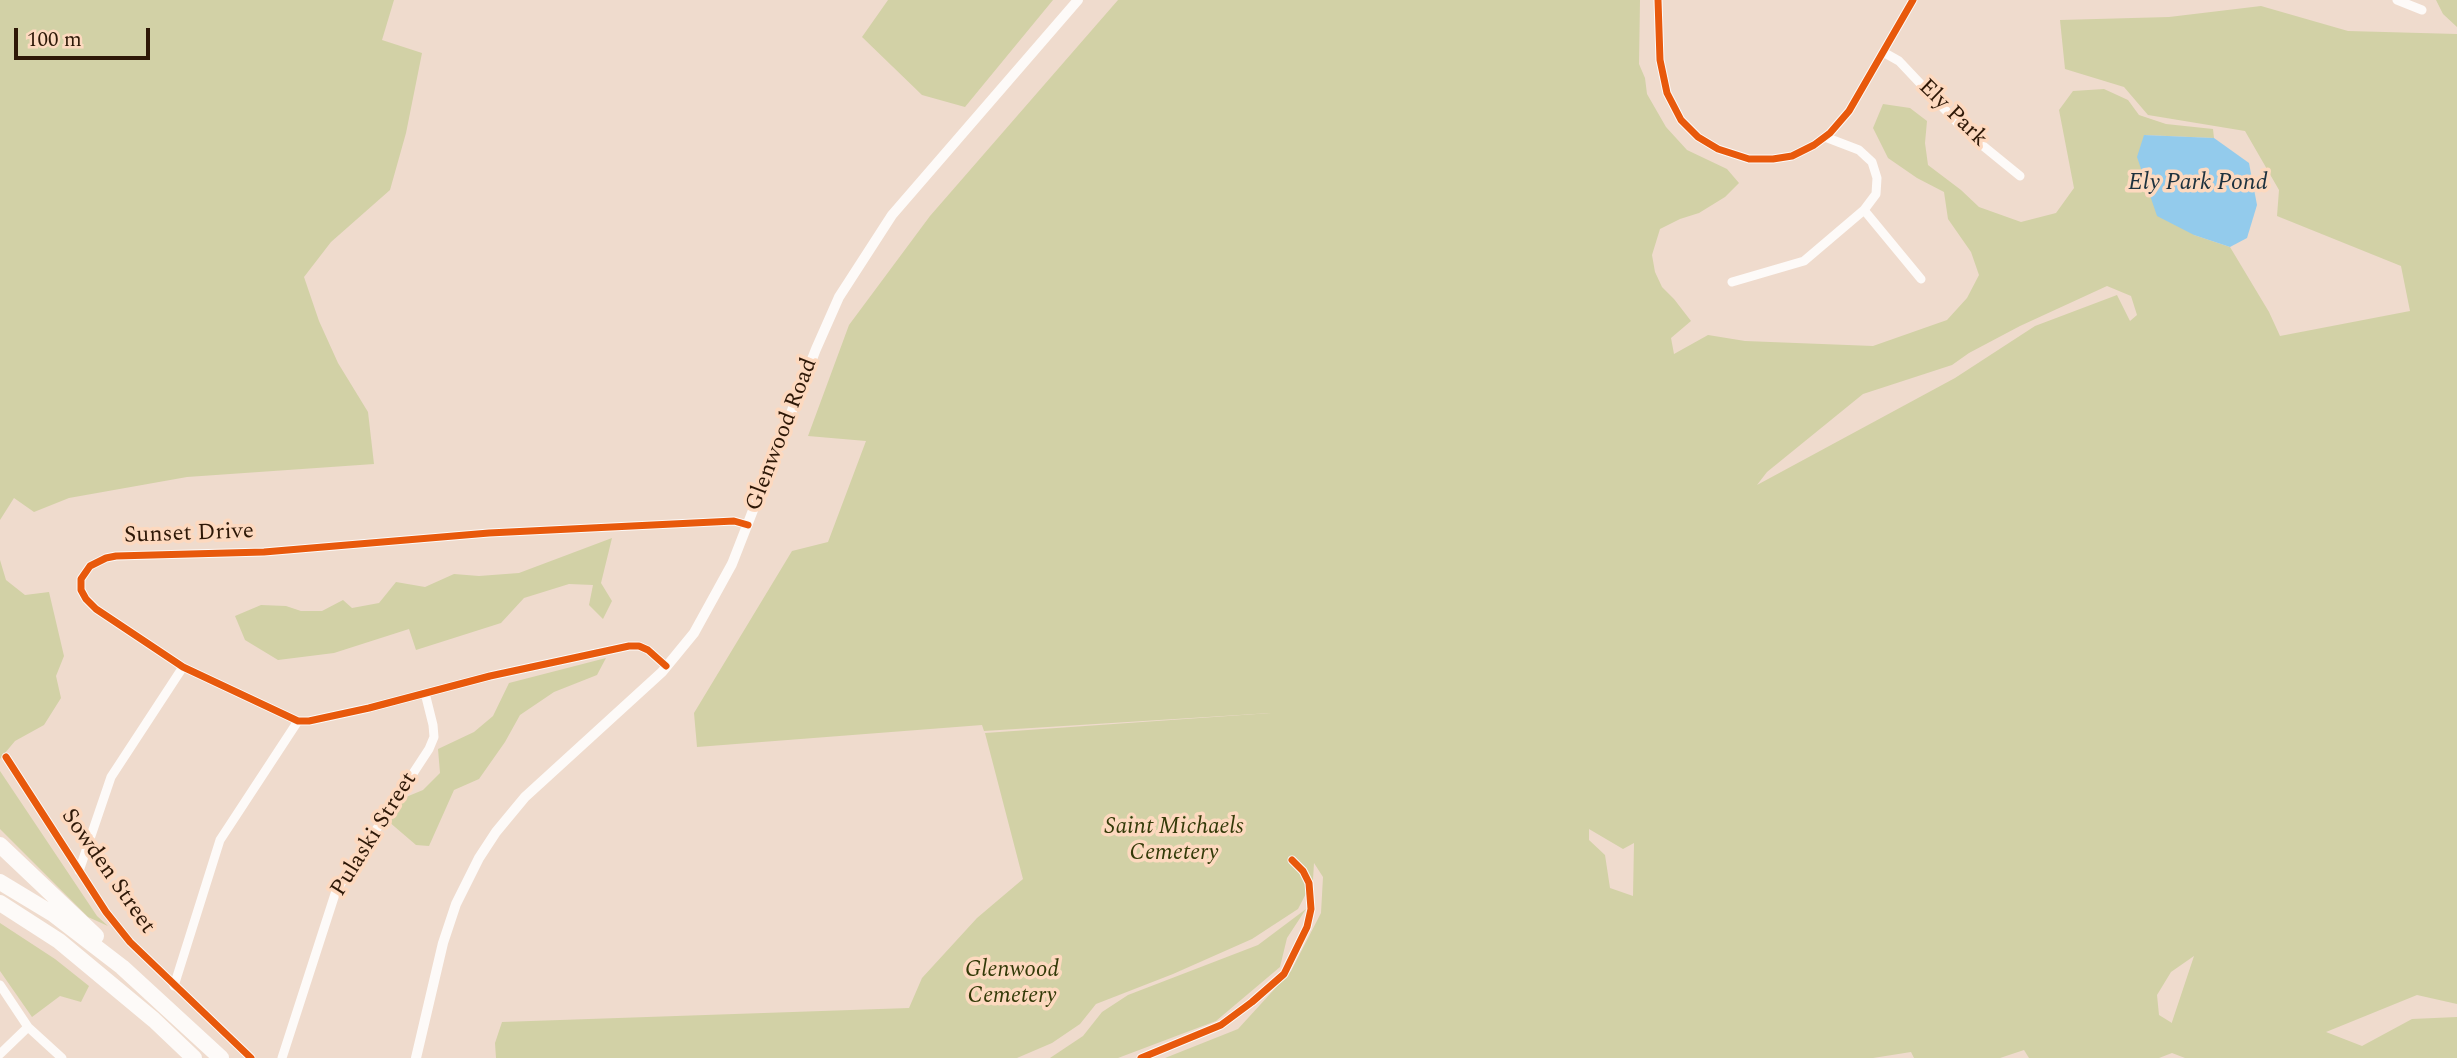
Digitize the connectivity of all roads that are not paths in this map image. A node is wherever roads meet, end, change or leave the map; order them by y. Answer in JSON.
{"nodes":[{"id":1,"x":1078,"y":0,"type":"edge"},
{"id":2,"x":1658,"y":0,"type":"edge"},
{"id":3,"x":1913,"y":0,"type":"edge"},
{"id":4,"x":2397,"y":0,"type":"edge"},
{"id":5,"x":2422,"y":10,"type":"dead end"},
{"id":6,"x":1883,"y":52,"type":"junction"},
{"id":7,"x":1825,"y":137,"type":"junction"},
{"id":8,"x":2020,"y":176,"type":"dead end"},
{"id":9,"x":1864,"y":210,"type":"junction"},
{"id":10,"x":1921,"y":279,"type":"dead end"},
{"id":11,"x":1732,"y":282,"type":"dead end"},
{"id":12,"x":748,"y":525,"type":"junction"},
{"id":13,"x":666,"y":666,"type":"junction"},
{"id":14,"x":183,"y":667,"type":"junction"},
{"id":15,"x":425,"y":693,"type":"junction"},
{"id":16,"x":298,"y":721,"type":"junction"},
{"id":17,"x":6,"y":757,"type":"dead end"},
{"id":18,"x":0,"y":845,"type":"edge"},
{"id":19,"x":1292,"y":860,"type":"dead end"},
{"id":20,"x":79,"y":871,"type":"junction"},
{"id":21,"x":0,"y":882,"type":"edge"},
{"id":22,"x":0,"y":903,"type":"edge"},
{"id":23,"x":122,"y":967,"type":"junction"},
{"id":24,"x":0,"y":985,"type":"edge"},
{"id":25,"x":174,"y":986,"type":"junction"},
{"id":26,"x":28,"y":1027,"type":"junction"},
{"id":27,"x":0,"y":1054,"type":"edge"},
{"id":28,"x":62,"y":1058,"type":"edge"},
{"id":29,"x":194,"y":1058,"type":"edge"},
{"id":30,"x":221,"y":1058,"type":"edge"},
{"id":31,"x":250,"y":1058,"type":"edge"},
{"id":32,"x":282,"y":1058,"type":"edge"},
{"id":33,"x":416,"y":1058,"type":"edge"},
{"id":34,"x":1141,"y":1058,"type":"edge"}],
"edges":[{"from":1,"to":12,"type":"street","name":"Glenwood Road"},
{"from":2,"to":7,"type":"street"},
{"from":3,"to":6,"type":"street"},
{"from":4,"to":5,"type":"street"},
{"from":6,"to":7,"type":"street"},
{"from":6,"to":8,"type":"street","name":"Ely Park"},
{"from":7,"to":9,"type":"street"},
{"from":9,"to":10,"type":"street"},
{"from":9,"to":11,"type":"street"},
{"from":12,"to":13,"type":"street","name":"Glenwood Road"},
{"from":12,"to":14,"type":"street","name":"Sunset Drive"},
{"from":13,"to":15,"type":"street"},
{"from":13,"to":33,"type":"street","name":"Glenwood Road"},
{"from":14,"to":16,"type":"street","name":"Sunset Drive"},
{"from":14,"to":20,"type":"street"},
{"from":15,"to":16,"type":"street"},
{"from":15,"to":32,"type":"street","name":"Pulaski Street"},
{"from":16,"to":25,"type":"street"},
{"from":17,"to":20,"type":"street","name":"Sowden Street"},
{"from":18,"to":23,"type":"highway"},
{"from":19,"to":34,"type":"street"},
{"from":20,"to":25,"type":"street","name":"Sowden Street"},
{"from":21,"to":23,"type":"highway"},
{"from":22,"to":29,"type":"highway"},
{"from":23,"to":30,"type":"highway"},
{"from":24,"to":26,"type":"street"},
{"from":25,"to":31,"type":"street","name":"Sowden Street"},
{"from":26,"to":27,"type":"street"},
{"from":26,"to":28,"type":"street"}]}
